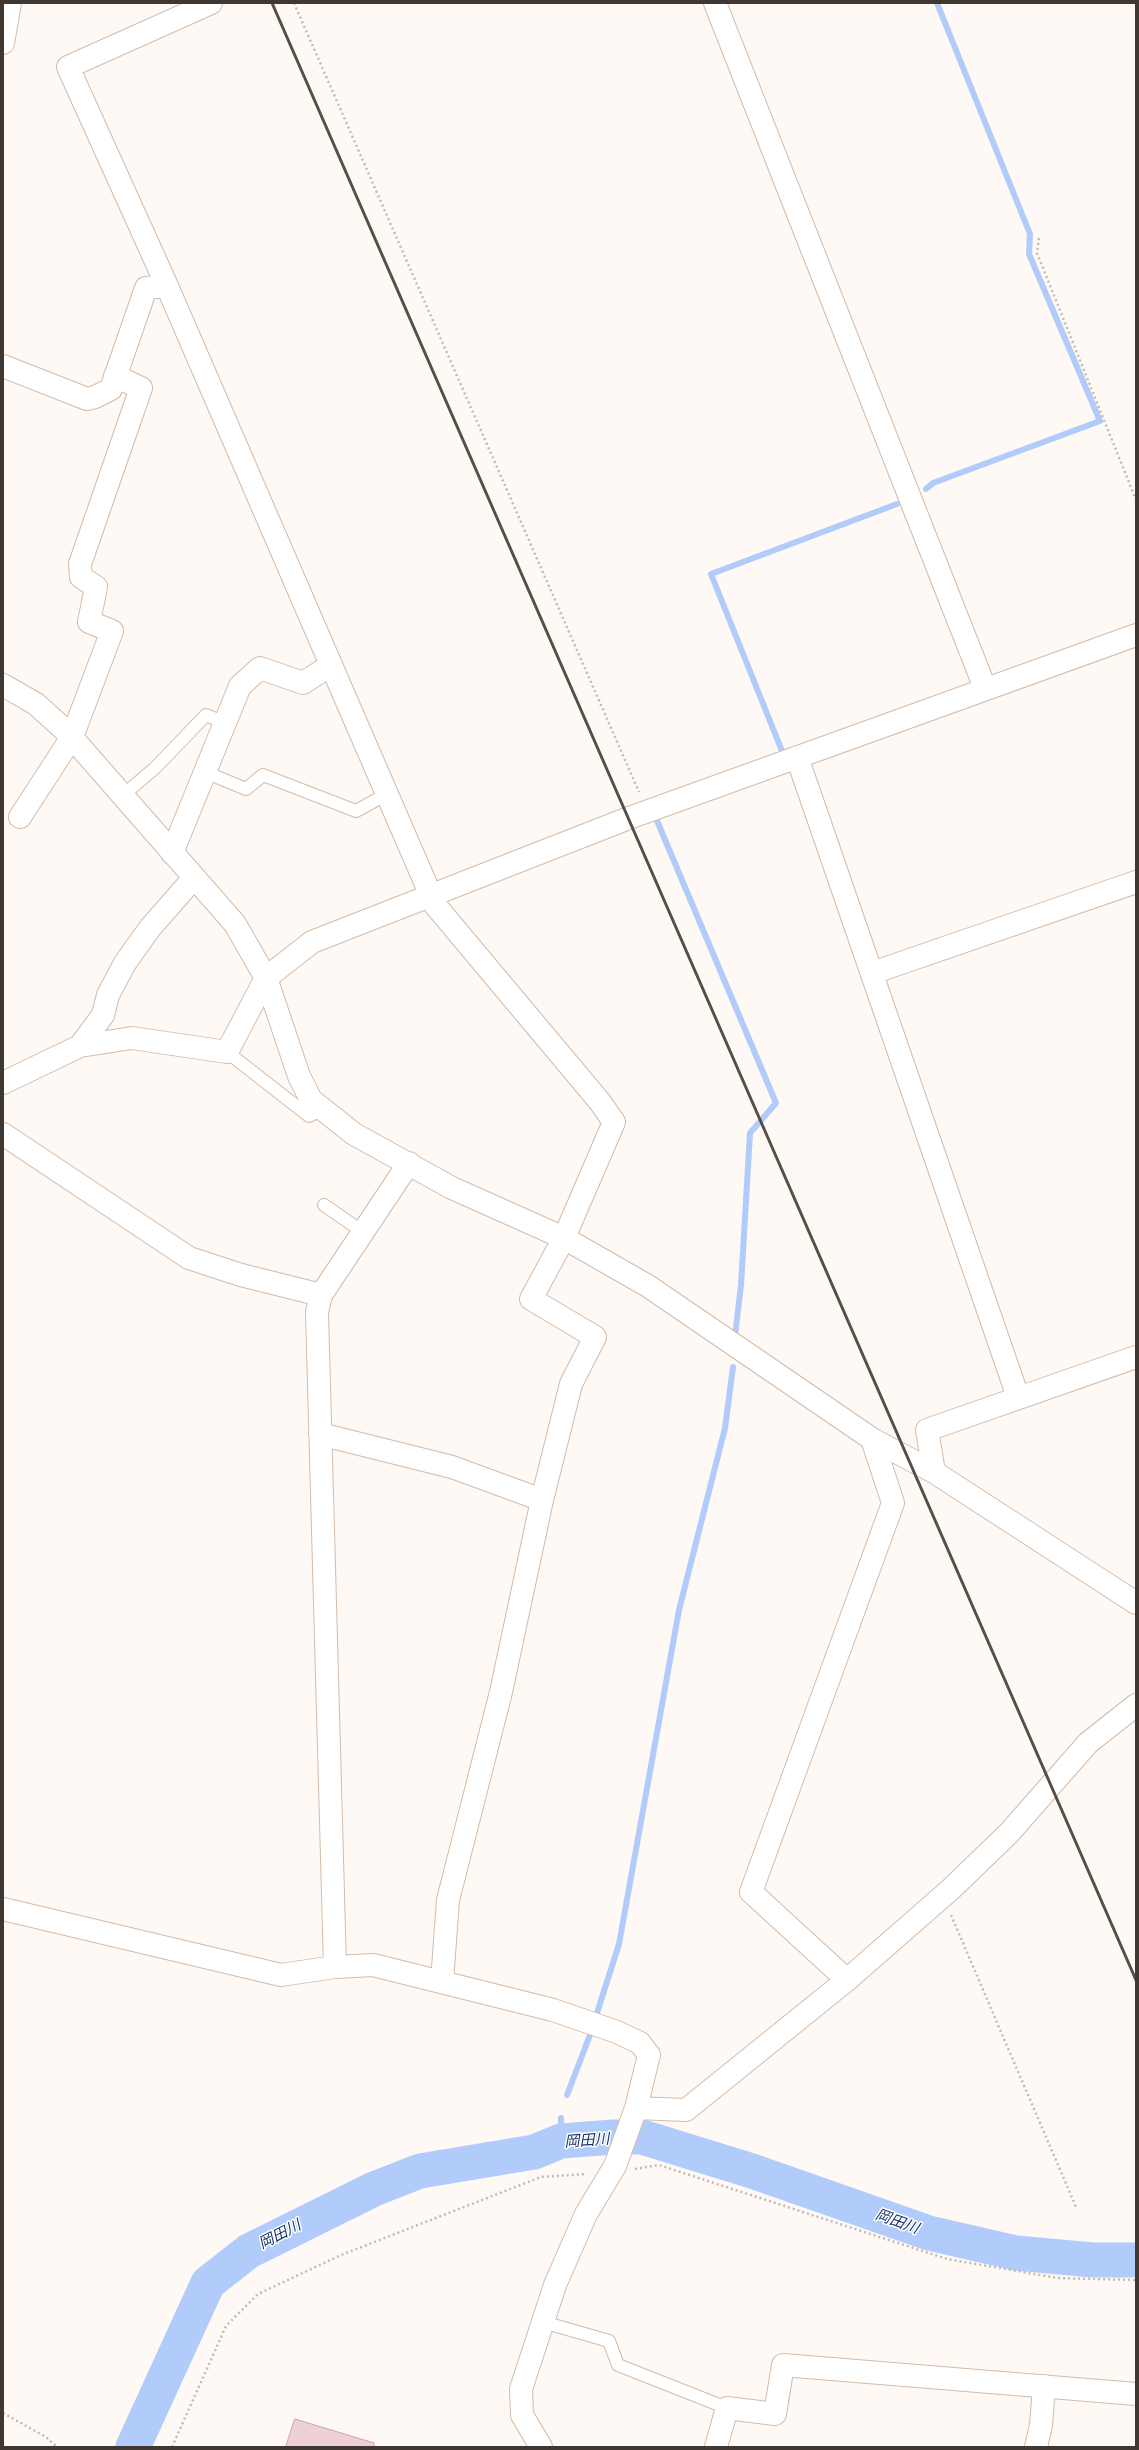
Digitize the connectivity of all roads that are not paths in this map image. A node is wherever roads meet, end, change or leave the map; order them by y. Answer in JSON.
{"nodes":[{"id":1,"x":211,"y":3,"type":"edge"},
{"id":2,"x":715,"y":3,"type":"edge"},
{"id":3,"x":7,"y":14,"type":"edge"},
{"id":4,"x":3,"y":42,"type":"edge"},
{"id":5,"x":167,"y":286,"type":"junction"},
{"id":6,"x":3,"y":366,"type":"edge"},
{"id":7,"x":115,"y":376,"type":"junction"},
{"id":8,"x":1136,"y":635,"type":"edge"},
{"id":9,"x":331,"y":665,"type":"junction"},
{"id":10,"x":3,"y":685,"type":"edge"},
{"id":11,"x":985,"y":688,"type":"junction"},
{"id":12,"x":225,"y":723,"type":"junction"},
{"id":13,"x":72,"y":737,"type":"junction"},
{"id":14,"x":797,"y":757,"type":"junction"},
{"id":15,"x":205,"y":772,"type":"junction"},
{"id":16,"x":387,"y":794,"type":"junction"},
{"id":17,"x":122,"y":796,"type":"junction"},
{"id":18,"x":20,"y":817,"type":"dead end"},
{"id":19,"x":172,"y":854,"type":"junction"},
{"id":20,"x":193,"y":879,"type":"junction"},
{"id":21,"x":1136,"y":882,"type":"edge"},
{"id":22,"x":430,"y":894,"type":"junction"},
{"id":23,"x":872,"y":973,"type":"junction"},
{"id":24,"x":266,"y":978,"type":"junction"},
{"id":25,"x":80,"y":1046,"type":"junction"},
{"id":26,"x":227,"y":1052,"type":"junction"},
{"id":27,"x":3,"y":1083,"type":"edge"},
{"id":28,"x":323,"y":1109,"type":"junction"},
{"id":29,"x":3,"y":1134,"type":"edge"},
{"id":30,"x":409,"y":1163,"type":"junction"},
{"id":31,"x":324,"y":1206,"type":"dead end"},
{"id":32,"x":363,"y":1232,"type":"junction"},
{"id":33,"x":564,"y":1238,"type":"junction"},
{"id":34,"x":321,"y":1295,"type":"junction"},
{"id":35,"x":1136,"y":1357,"type":"edge"},
{"id":36,"x":1018,"y":1397,"type":"junction"},
{"id":37,"x":320,"y":1434,"type":"junction"},
{"id":38,"x":872,"y":1439,"type":"junction"},
{"id":39,"x":934,"y":1472,"type":"junction"},
{"id":40,"x":542,"y":1500,"type":"junction"},
{"id":41,"x":1136,"y":1603,"type":"edge"},
{"id":42,"x":1136,"y":1705,"type":"edge"},
{"id":43,"x":3,"y":1909,"type":"edge"},
{"id":44,"x":335,"y":1967,"type":"junction"},
{"id":45,"x":847,"y":1980,"type":"junction"},
{"id":46,"x":442,"y":1982,"type":"junction"},
{"id":47,"x":636,"y":2108,"type":"junction"},
{"id":48,"x":543,"y":2322,"type":"junction"},
{"id":49,"x":1044,"y":2386,"type":"junction"},
{"id":50,"x":1136,"y":2394,"type":"edge"},
{"id":51,"x":727,"y":2408,"type":"junction"},
{"id":52,"x":541,"y":2447,"type":"edge"},
{"id":53,"x":716,"y":2447,"type":"edge"},
{"id":54,"x":1036,"y":2447,"type":"edge"}],
"edges":[{"from":1,"to":5,"type":"street"},
{"from":2,"to":11,"type":"street"},
{"from":3,"to":4,"type":"street"},
{"from":5,"to":7,"type":"street"},
{"from":5,"to":9,"type":"street"},
{"from":6,"to":7,"type":"street"},
{"from":7,"to":13,"type":"street"},
{"from":8,"to":11,"type":"street"},
{"from":9,"to":12,"type":"street"},
{"from":9,"to":16,"type":"street"},
{"from":10,"to":13,"type":"street"},
{"from":11,"to":14,"type":"street"},
{"from":12,"to":15,"type":"street"},
{"from":12,"to":17,"type":"lane"},
{"from":13,"to":17,"type":"street"},
{"from":13,"to":18,"type":"street"},
{"from":14,"to":22,"type":"street"},
{"from":14,"to":23,"type":"street"},
{"from":15,"to":16,"type":"lane"},
{"from":15,"to":19,"type":"street"},
{"from":16,"to":22,"type":"street"},
{"from":17,"to":19,"type":"street"},
{"from":19,"to":20,"type":"street"},
{"from":20,"to":24,"type":"street"},
{"from":20,"to":25,"type":"street"},
{"from":21,"to":23,"type":"street"},
{"from":22,"to":24,"type":"street"},
{"from":22,"to":33,"type":"street"},
{"from":23,"to":36,"type":"street"},
{"from":24,"to":26,"type":"street"},
{"from":24,"to":28,"type":"street"},
{"from":25,"to":26,"type":"street"},
{"from":25,"to":27,"type":"street"},
{"from":26,"to":28,"type":"lane"},
{"from":28,"to":30,"type":"street"},
{"from":29,"to":34,"type":"street"},
{"from":30,"to":32,"type":"street"},
{"from":30,"to":33,"type":"street"},
{"from":31,"to":32,"type":"lane"},
{"from":32,"to":34,"type":"street"},
{"from":33,"to":38,"type":"street"},
{"from":33,"to":40,"type":"street"},
{"from":34,"to":37,"type":"street"},
{"from":35,"to":36,"type":"street"},
{"from":36,"to":39,"type":"street"},
{"from":37,"to":40,"type":"street"},
{"from":37,"to":44,"type":"street"},
{"from":38,"to":39,"type":"street"},
{"from":38,"to":45,"type":"street"},
{"from":39,"to":41,"type":"street"},
{"from":40,"to":46,"type":"street"},
{"from":42,"to":45,"type":"street"},
{"from":43,"to":44,"type":"street"},
{"from":44,"to":46,"type":"street"},
{"from":45,"to":47,"type":"street"},
{"from":46,"to":47,"type":"street"},
{"from":47,"to":48,"type":"street"},
{"from":48,"to":51,"type":"lane"},
{"from":48,"to":52,"type":"street"},
{"from":49,"to":50,"type":"street"},
{"from":49,"to":51,"type":"street"},
{"from":49,"to":54,"type":"street"},
{"from":51,"to":53,"type":"street"}]}
